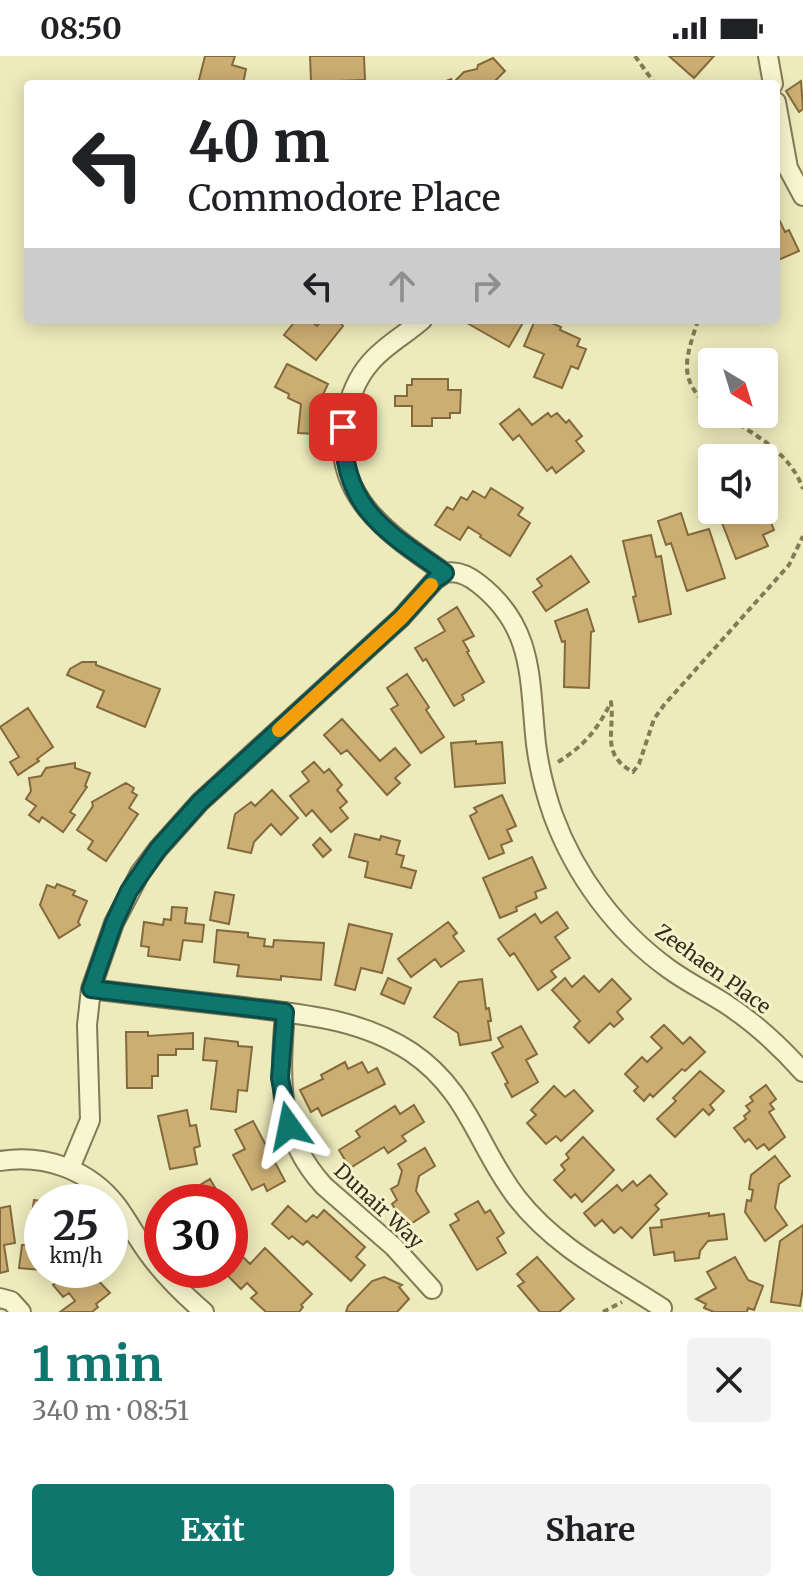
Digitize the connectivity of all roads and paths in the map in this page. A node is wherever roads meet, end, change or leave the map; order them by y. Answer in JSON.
{"nodes":[{"id":1,"x":635,"y":56,"type":"edge"},
{"id":2,"x":768,"y":56,"type":"edge"},
{"id":3,"x":652,"y":80,"type":"edge"},
{"id":4,"x":772,"y":80,"type":"edge"},
{"id":5,"x":780,"y":124,"type":"edge"},
{"id":6,"x":803,"y":196,"type":"edge"},
{"id":7,"x":417,"y":324,"type":"edge"},
{"id":8,"x":697,"y":324,"type":"edge"},
{"id":9,"x":698,"y":396,"type":"edge"},
{"id":10,"x":743,"y":428,"type":"edge"},
{"id":11,"x":803,"y":489,"type":"edge"},
{"id":12,"x":803,"y":536,"type":"edge"},
{"id":13,"x":445,"y":573,"type":"junction"},
{"id":14,"x":551,"y":763,"type":"dead end"},
{"id":15,"x":91,"y":989,"type":"junction"},
{"id":16,"x":285,"y":1012,"type":"junction"},
{"id":17,"x":803,"y":1072,"type":"edge"},
{"id":18,"x":0,"y":1161,"type":"edge"},
{"id":19,"x":70,"y":1168,"type":"junction"},
{"id":20,"x":432,"y":1289,"type":"dead end"},
{"id":21,"x":0,"y":1298,"type":"edge"},
{"id":22,"x":623,"y":1302,"type":"dead end"},
{"id":23,"x":662,"y":1308,"type":"dead end"},
{"id":24,"x":21,"y":1312,"type":"edge"},
{"id":25,"x":204,"y":1312,"type":"edge"},
{"id":26,"x":603,"y":1312,"type":"edge"}],
"edges":[{"from":1,"to":3,"type":"path"},
{"from":2,"to":4,"type":"street"},
{"from":5,"to":6,"type":"street"},
{"from":7,"to":13,"type":"street","name":"Zeehaen Place"},
{"from":8,"to":9,"type":"path"},
{"from":10,"to":11,"type":"path"},
{"from":12,"to":14,"type":"path"},
{"from":13,"to":15,"type":"street"},
{"from":13,"to":17,"type":"street","name":"Zeehaen Place"},
{"from":15,"to":16,"type":"street"},
{"from":15,"to":19,"type":"street"},
{"from":16,"to":20,"type":"street","name":"Dunair Way"},
{"from":16,"to":23,"type":"street"},
{"from":18,"to":19,"type":"street"},
{"from":19,"to":25,"type":"street"},
{"from":21,"to":24,"type":"street"},
{"from":22,"to":26,"type":"path"}]}
